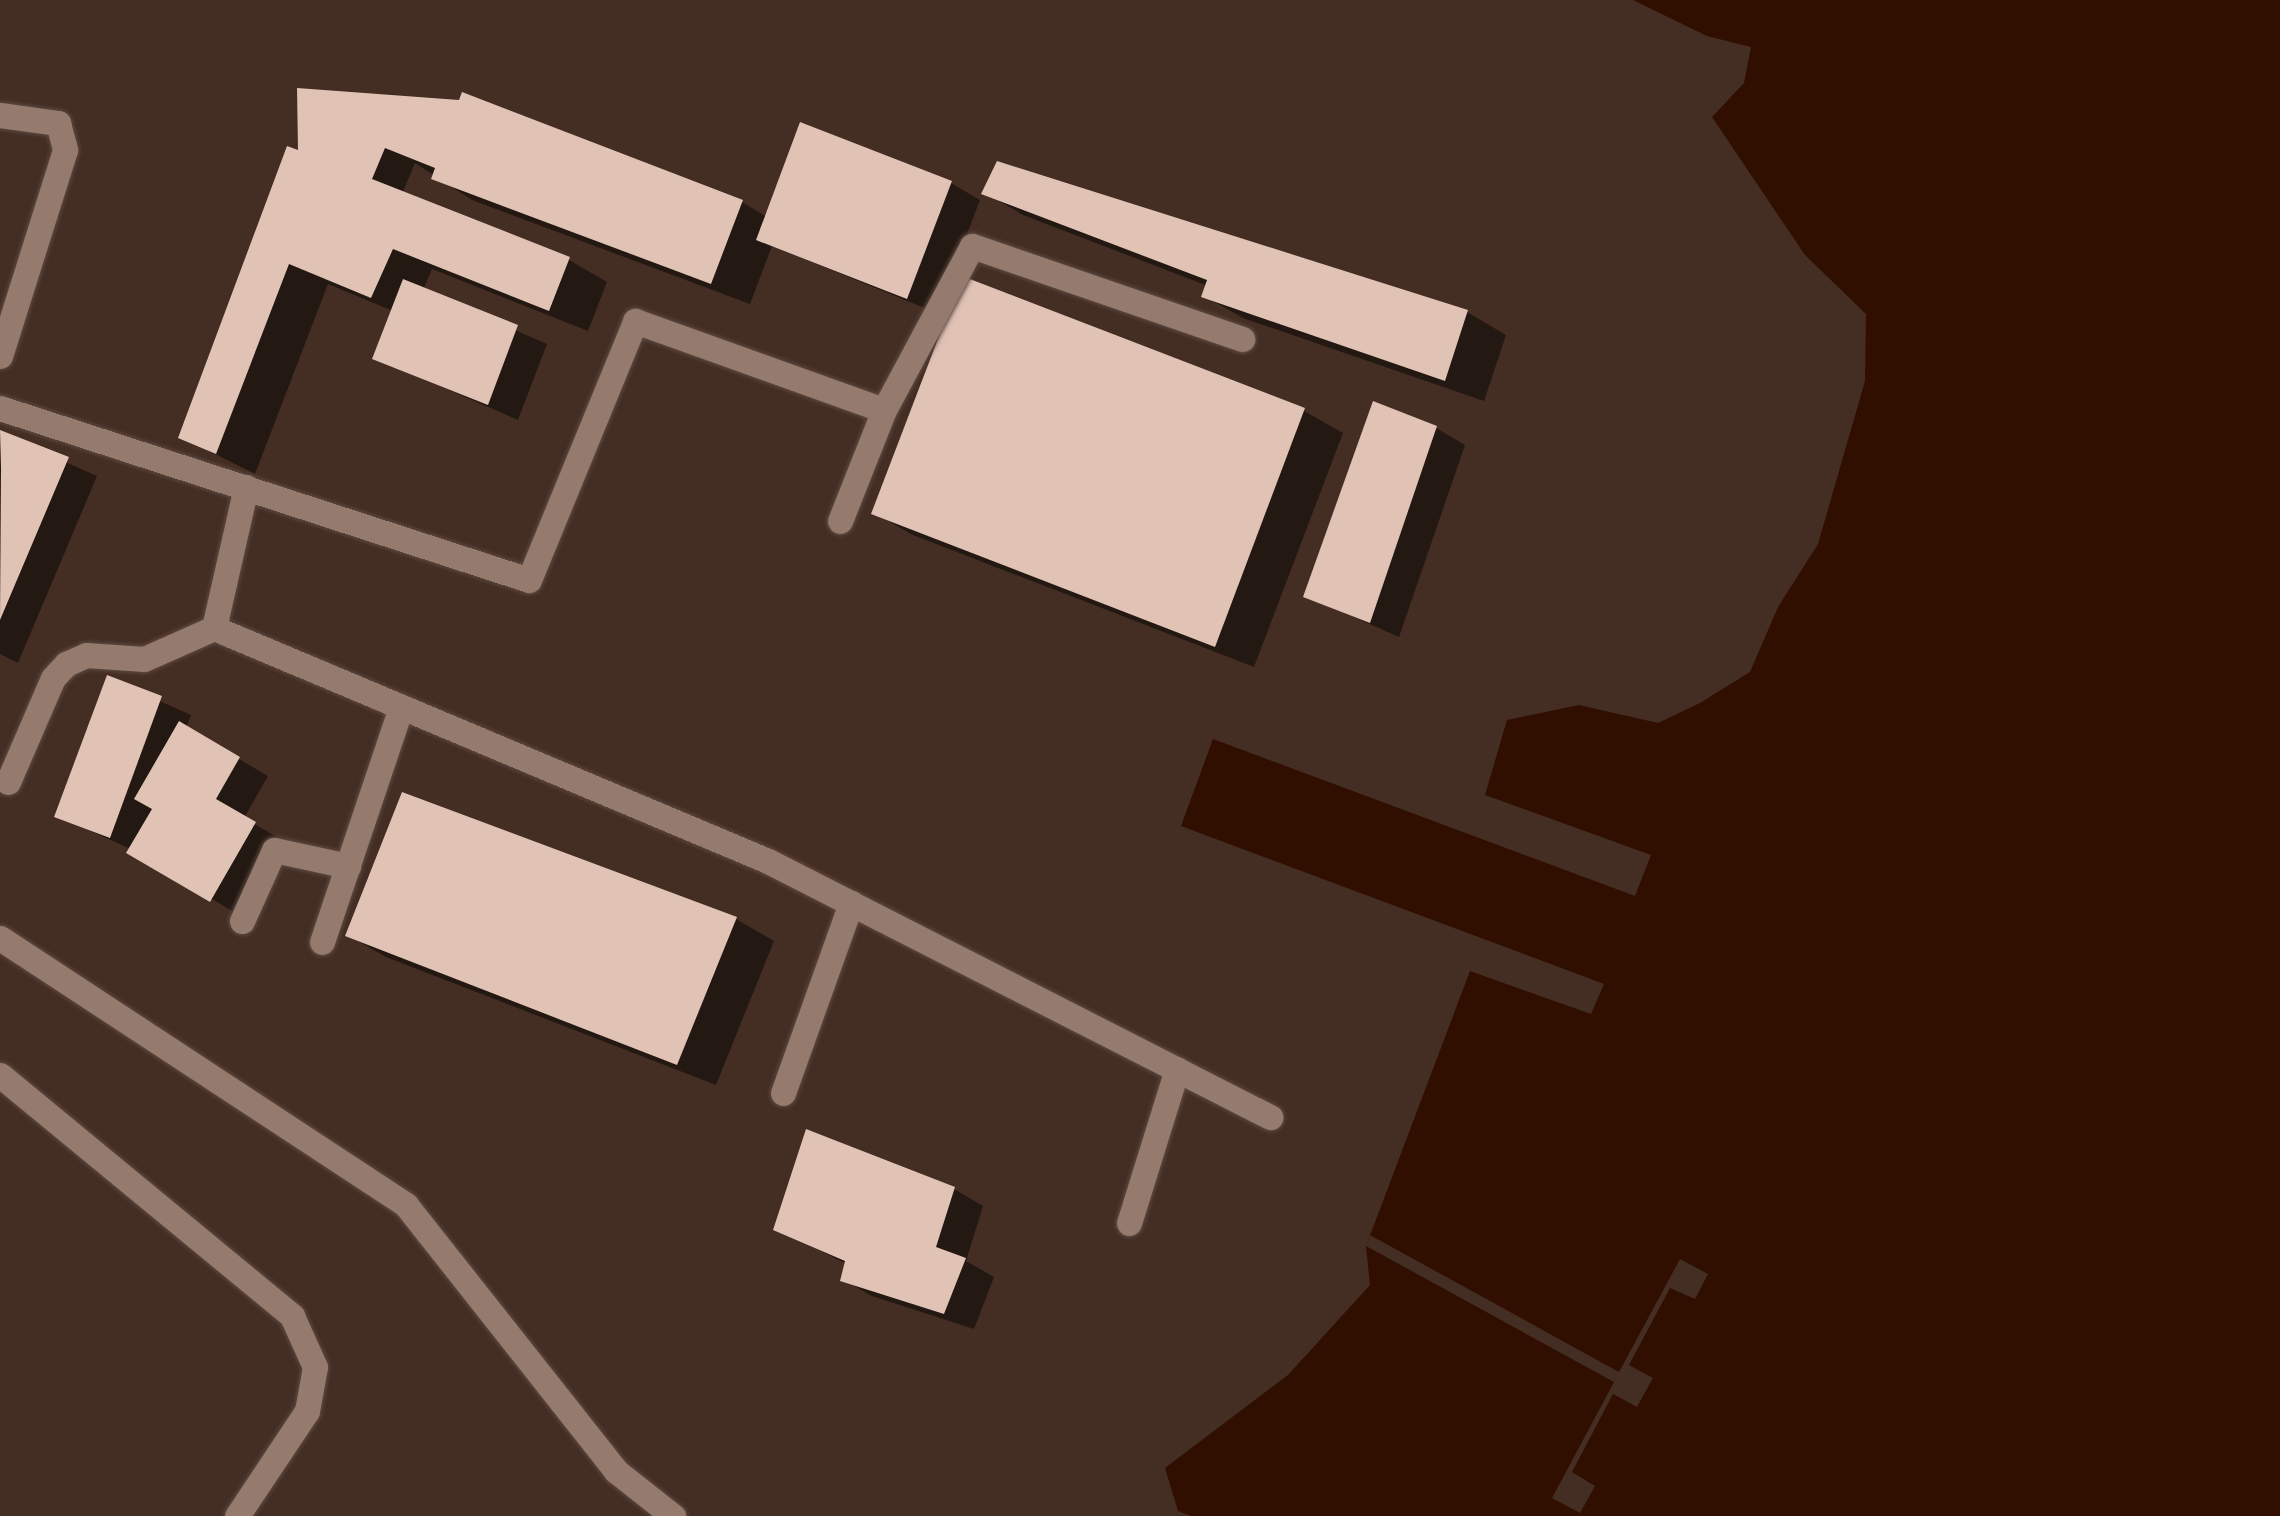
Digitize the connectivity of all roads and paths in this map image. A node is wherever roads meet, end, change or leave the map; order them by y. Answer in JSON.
{"nodes":[{"id":1,"x":0,"y":115,"type":"edge"},
{"id":2,"x":1242,"y":338,"type":"dead end"},
{"id":3,"x":0,"y":356,"type":"edge"},
{"id":4,"x":0,"y":408,"type":"edge"},
{"id":5,"x":884,"y":410,"type":"junction"},
{"id":6,"x":246,"y":488,"type":"junction"},
{"id":7,"x":840,"y":521,"type":"dead end"},
{"id":8,"x":214,"y":628,"type":"junction"},
{"id":9,"x":401,"y":707,"type":"junction"},
{"id":10,"x":8,"y":782,"type":"dead end"},
{"id":11,"x":348,"y":866,"type":"junction"},
{"id":12,"x":850,"y":903,"type":"junction"},
{"id":13,"x":242,"y":921,"type":"dead end"},
{"id":14,"x":0,"y":938,"type":"edge"},
{"id":15,"x":322,"y":942,"type":"dead end"},
{"id":16,"x":1178,"y":1070,"type":"junction"},
{"id":17,"x":0,"y":1075,"type":"edge"},
{"id":18,"x":783,"y":1093,"type":"dead end"},
{"id":19,"x":1270,"y":1116,"type":"dead end"},
{"id":20,"x":1129,"y":1223,"type":"dead end"},
{"id":21,"x":237,"y":1516,"type":"edge"},
{"id":22,"x":673,"y":1516,"type":"edge"}],
"edges":[{"from":1,"to":3,"type":"lane"},
{"from":2,"to":5,"type":"lane"},
{"from":4,"to":6,"type":"lane"},
{"from":5,"to":6,"type":"lane"},
{"from":5,"to":7,"type":"lane"},
{"from":6,"to":8,"type":"lane"},
{"from":8,"to":9,"type":"lane"},
{"from":8,"to":10,"type":"lane"},
{"from":9,"to":11,"type":"lane"},
{"from":9,"to":12,"type":"lane"},
{"from":11,"to":13,"type":"lane"},
{"from":11,"to":15,"type":"lane"},
{"from":12,"to":16,"type":"lane"},
{"from":12,"to":18,"type":"lane"},
{"from":14,"to":22,"type":"lane"},
{"from":16,"to":19,"type":"lane"},
{"from":16,"to":20,"type":"lane"},
{"from":17,"to":21,"type":"lane"}]}
